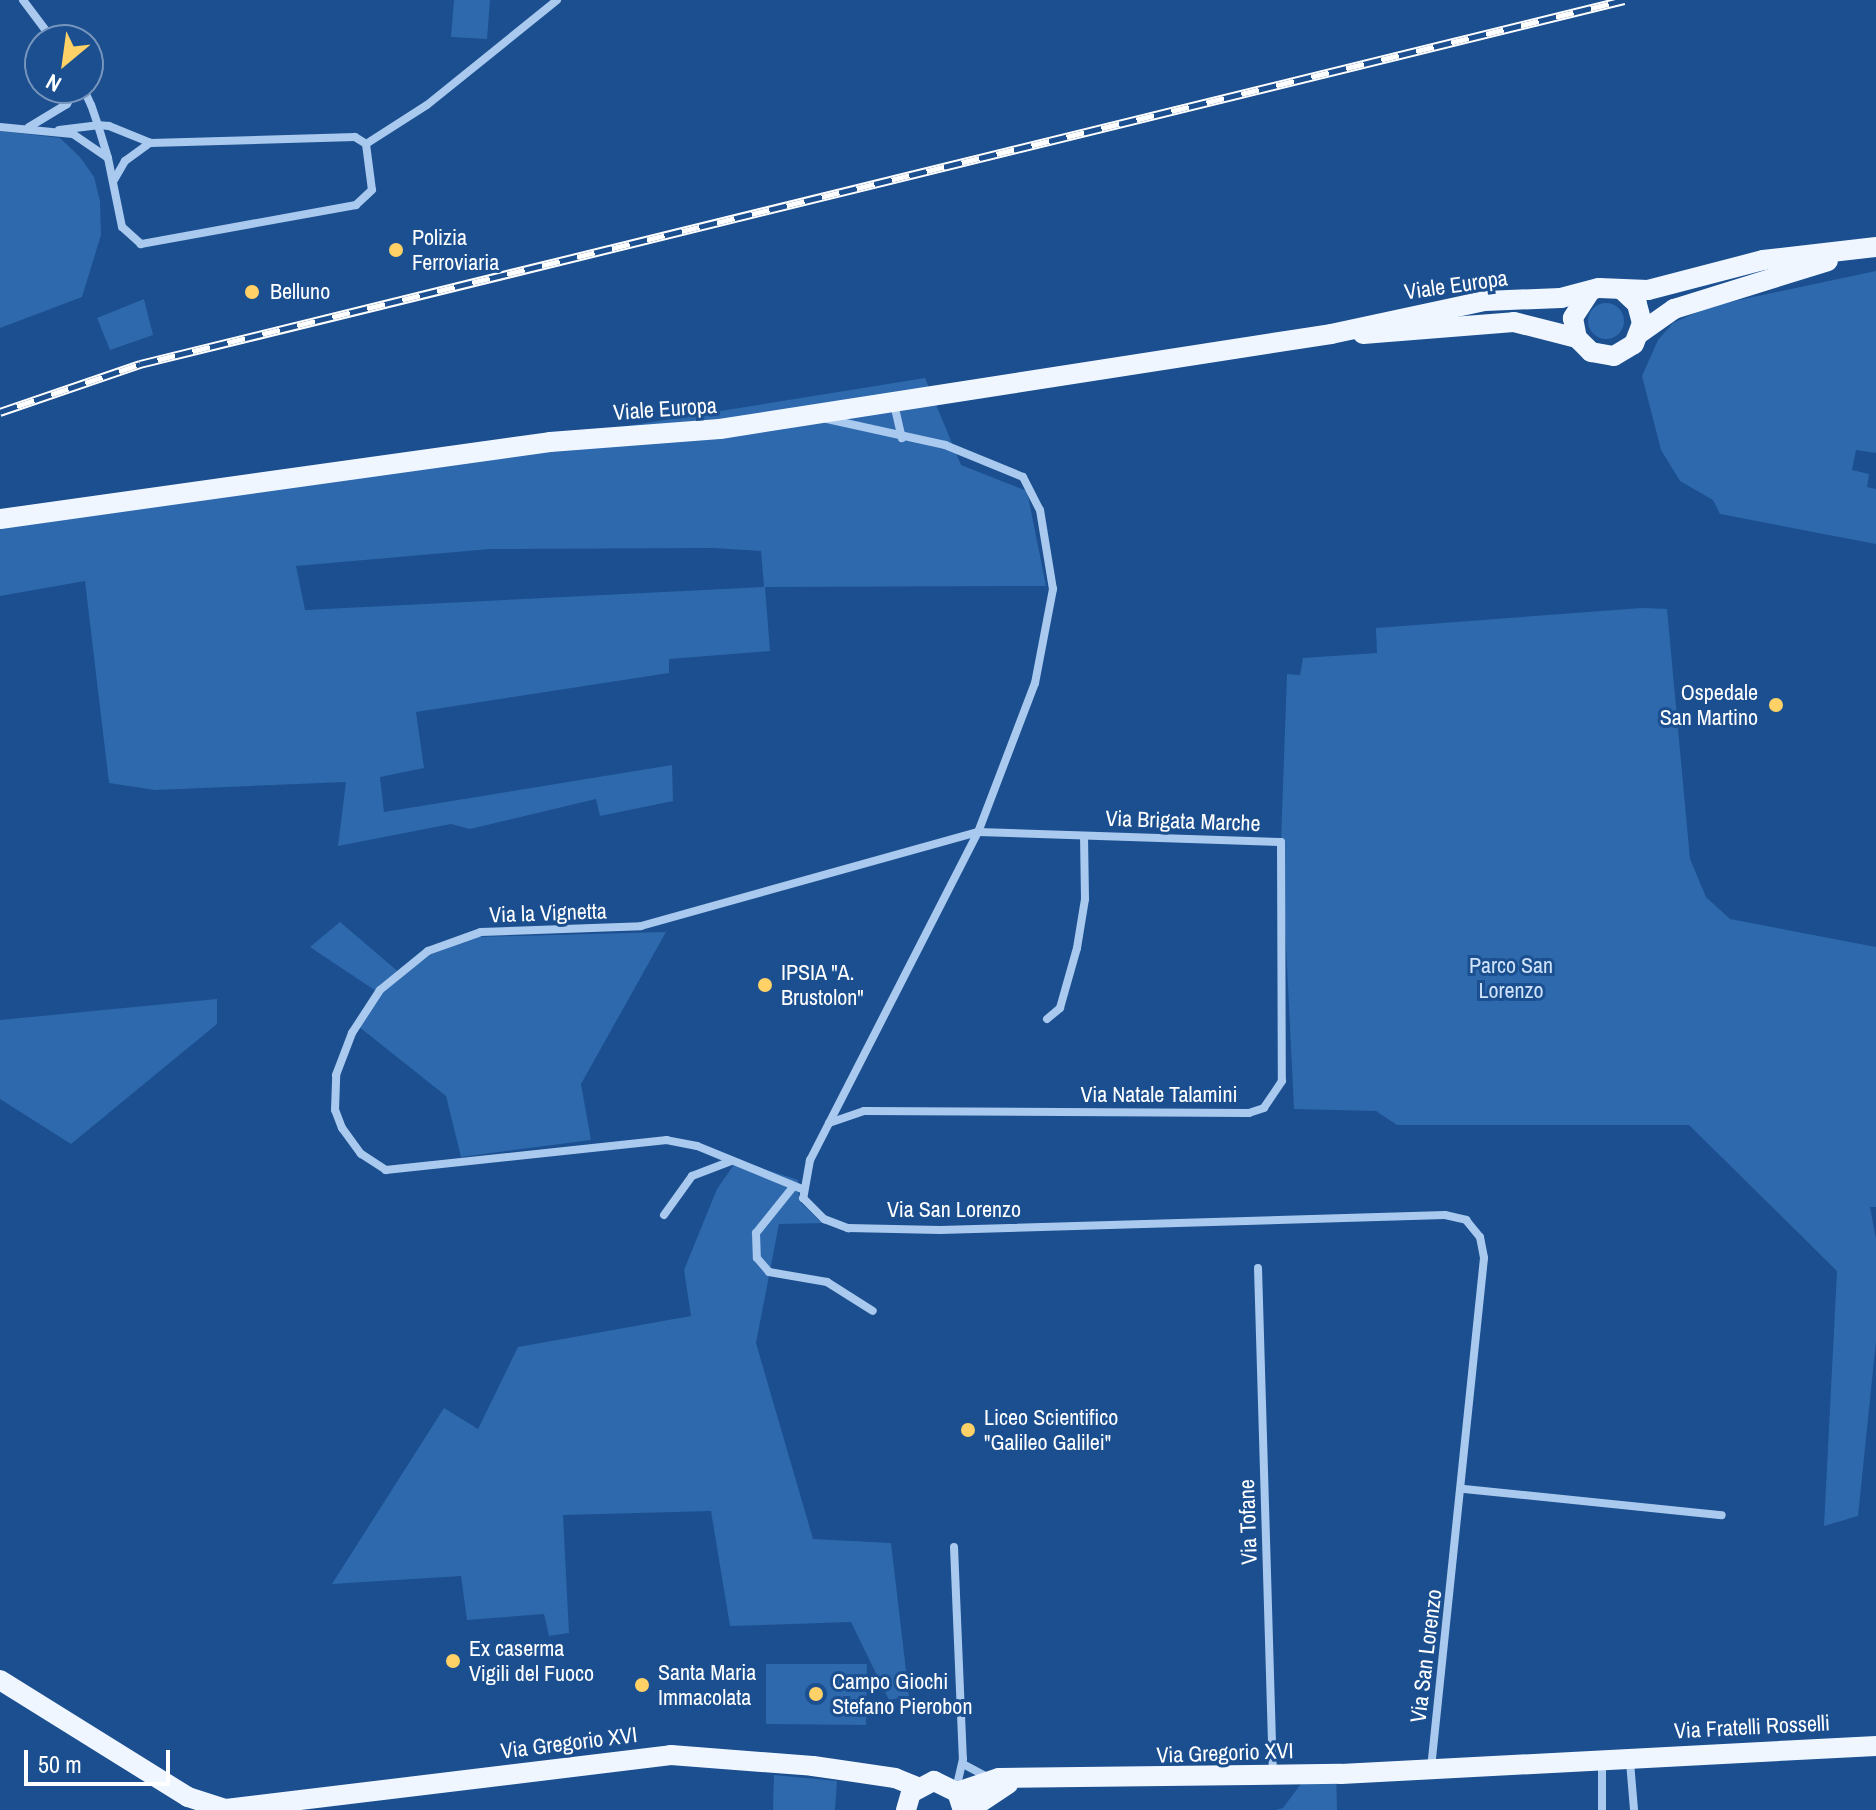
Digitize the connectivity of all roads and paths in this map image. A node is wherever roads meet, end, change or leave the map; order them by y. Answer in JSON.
{"nodes":[{"id":1,"x":23,"y":0,"type":"edge"},
{"id":2,"x":557,"y":0,"type":"edge"},
{"id":3,"x":41,"y":24,"type":"edge"},
{"id":4,"x":63,"y":104,"type":"edge"},
{"id":5,"x":89,"y":104,"type":"edge"},
{"id":6,"x":98,"y":125,"type":"junction"},
{"id":7,"x":0,"y":127,"type":"edge"},
{"id":8,"x":25,"y":128,"type":"junction"},
{"id":9,"x":59,"y":130,"type":"junction"},
{"id":10,"x":151,"y":143,"type":"junction"},
{"id":11,"x":366,"y":144,"type":"junction"},
{"id":12,"x":108,"y":158,"type":"junction"},
{"id":13,"x":114,"y":180,"type":"junction"},
{"id":14,"x":1867,"y":249,"type":"edge"},
{"id":15,"x":1623,"y":291,"type":"junction"},
{"id":16,"x":1589,"y":293,"type":"junction"},
{"id":17,"x":1640,"y":333,"type":"junction"},
{"id":18,"x":1331,"y":334,"type":"junction"},
{"id":19,"x":1577,"y":338,"type":"junction"},
{"id":20,"x":893,"y":402,"type":"junction"},
{"id":21,"x":815,"y":415,"type":"junction"},
{"id":22,"x":902,"y":438,"type":"junction"},
{"id":23,"x":0,"y":519,"type":"edge"},
{"id":24,"x":978,"y":832,"type":"junction"},
{"id":25,"x":1084,"y":836,"type":"junction"},
{"id":26,"x":1281,"y":842,"type":"joint"},
{"id":27,"x":1047,"y":1019,"type":"dead end"},
{"id":28,"x":829,"y":1123,"type":"junction"},
{"id":29,"x":731,"y":1161,"type":"junction"},
{"id":30,"x":797,"y":1188,"type":"junction"},
{"id":31,"x":664,"y":1215,"type":"dead end"},
{"id":32,"x":1258,"y":1268,"type":"dead end"},
{"id":33,"x":873,"y":1311,"type":"dead end"},
{"id":34,"x":1464,"y":1489,"type":"junction"},
{"id":35,"x":1722,"y":1515,"type":"dead end"},
{"id":36,"x":954,"y":1547,"type":"dead end"},
{"id":37,"x":0,"y":1680,"type":"edge"},
{"id":38,"x":1876,"y":1746,"type":"edge"},
{"id":39,"x":1630,"y":1757,"type":"junction"},
{"id":40,"x":1602,"y":1760,"type":"junction"},
{"id":41,"x":963,"y":1764,"type":"junction"},
{"id":42,"x":1431,"y":1768,"type":"junction"},
{"id":43,"x":872,"y":1775,"type":"junction"},
{"id":44,"x":1273,"y":1776,"type":"junction"},
{"id":45,"x":1009,"y":1779,"type":"junction"},
{"id":46,"x":917,"y":1787,"type":"junction"},
{"id":47,"x":958,"y":1797,"type":"edge"},
{"id":48,"x":226,"y":1810,"type":"edge"},
{"id":49,"x":906,"y":1810,"type":"edge"},
{"id":50,"x":1602,"y":1810,"type":"edge"},
{"id":51,"x":1634,"y":1810,"type":"edge"}],
"edges":[{"from":1,"to":3,"type":"street"},
{"from":2,"to":11,"type":"street"},
{"from":4,"to":8,"type":"street"},
{"from":5,"to":6,"type":"street"},
{"from":6,"to":9,"type":"street"},
{"from":6,"to":10,"type":"street"},
{"from":6,"to":12,"type":"street"},
{"from":7,"to":8,"type":"street"},
{"from":8,"to":9,"type":"street"},
{"from":9,"to":12,"type":"street"},
{"from":10,"to":11,"type":"street"},
{"from":10,"to":13,"type":"street"},
{"from":11,"to":13,"type":"street"},
{"from":12,"to":13,"type":"street"},
{"from":14,"to":15,"type":"main road","name":"Viale Europa"},
{"from":14,"to":17,"type":"main road","name":"Viale Europa"},
{"from":15,"to":16,"type":"main road","name":"Viale Europa"},
{"from":15,"to":17,"type":"main road"},
{"from":16,"to":18,"type":"main road","name":"Viale Europa"},
{"from":16,"to":19,"type":"main road"},
{"from":17,"to":19,"type":"main road","name":"Viale Europa"},
{"from":18,"to":19,"type":"main road","name":"Viale Europa"},
{"from":18,"to":20,"type":"main road","name":"Viale Europa"},
{"from":20,"to":21,"type":"main road","name":"Viale Europa"},
{"from":20,"to":22,"type":"street"},
{"from":21,"to":22,"type":"street"},
{"from":21,"to":23,"type":"main road","name":"Viale Europa"},
{"from":22,"to":24,"type":"street"},
{"from":24,"to":25,"type":"street","name":"Via Brigata Marche"},
{"from":24,"to":28,"type":"street"},
{"from":24,"to":29,"type":"street","name":"Via la Vignetta"},
{"from":25,"to":26,"type":"street","name":"Via Brigata Marche"},
{"from":25,"to":27,"type":"street","name":"Via Brigata Marche"},
{"from":26,"to":28,"type":"street","name":"Via Natale Talamini"},
{"from":28,"to":30,"type":"street"},
{"from":29,"to":30,"type":"street","name":"Via la Vignetta"},
{"from":29,"to":31,"type":"street"},
{"from":30,"to":33,"type":"street"},
{"from":30,"to":34,"type":"street","name":"Via San Lorenzo"},
{"from":32,"to":44,"type":"street","name":"Via Tofane"},
{"from":34,"to":35,"type":"street"},
{"from":34,"to":42,"type":"street","name":"Via San Lorenzo"},
{"from":36,"to":41,"type":"street"},
{"from":37,"to":48,"type":"main road"},
{"from":38,"to":39,"type":"main road","name":"Via Fratelli Rosselli"},
{"from":39,"to":40,"type":"main road","name":"Via Fratelli Rosselli"},
{"from":39,"to":51,"type":"street"},
{"from":40,"to":42,"type":"main road","name":"Via Fratelli Rosselli"},
{"from":40,"to":50,"type":"street"},
{"from":41,"to":45,"type":"street","name":"Via Gregorio XVI"},
{"from":41,"to":47,"type":"street"},
{"from":41,"to":47,"type":"street"},
{"from":42,"to":44,"type":"main road","name":"Via Gregorio XVI"},
{"from":43,"to":46,"type":"main road","name":"Via Gregorio XVI"},
{"from":43,"to":48,"type":"main road","name":"Via Gregorio XVI"},
{"from":43,"to":49,"type":"main road"},
{"from":44,"to":45,"type":"main road","name":"Via Gregorio XVI"},
{"from":45,"to":47,"type":"main road","name":"Via Gregorio XVI"},
{"from":46,"to":47,"type":"main road"},
{"from":46,"to":49,"type":"main road"}]}
